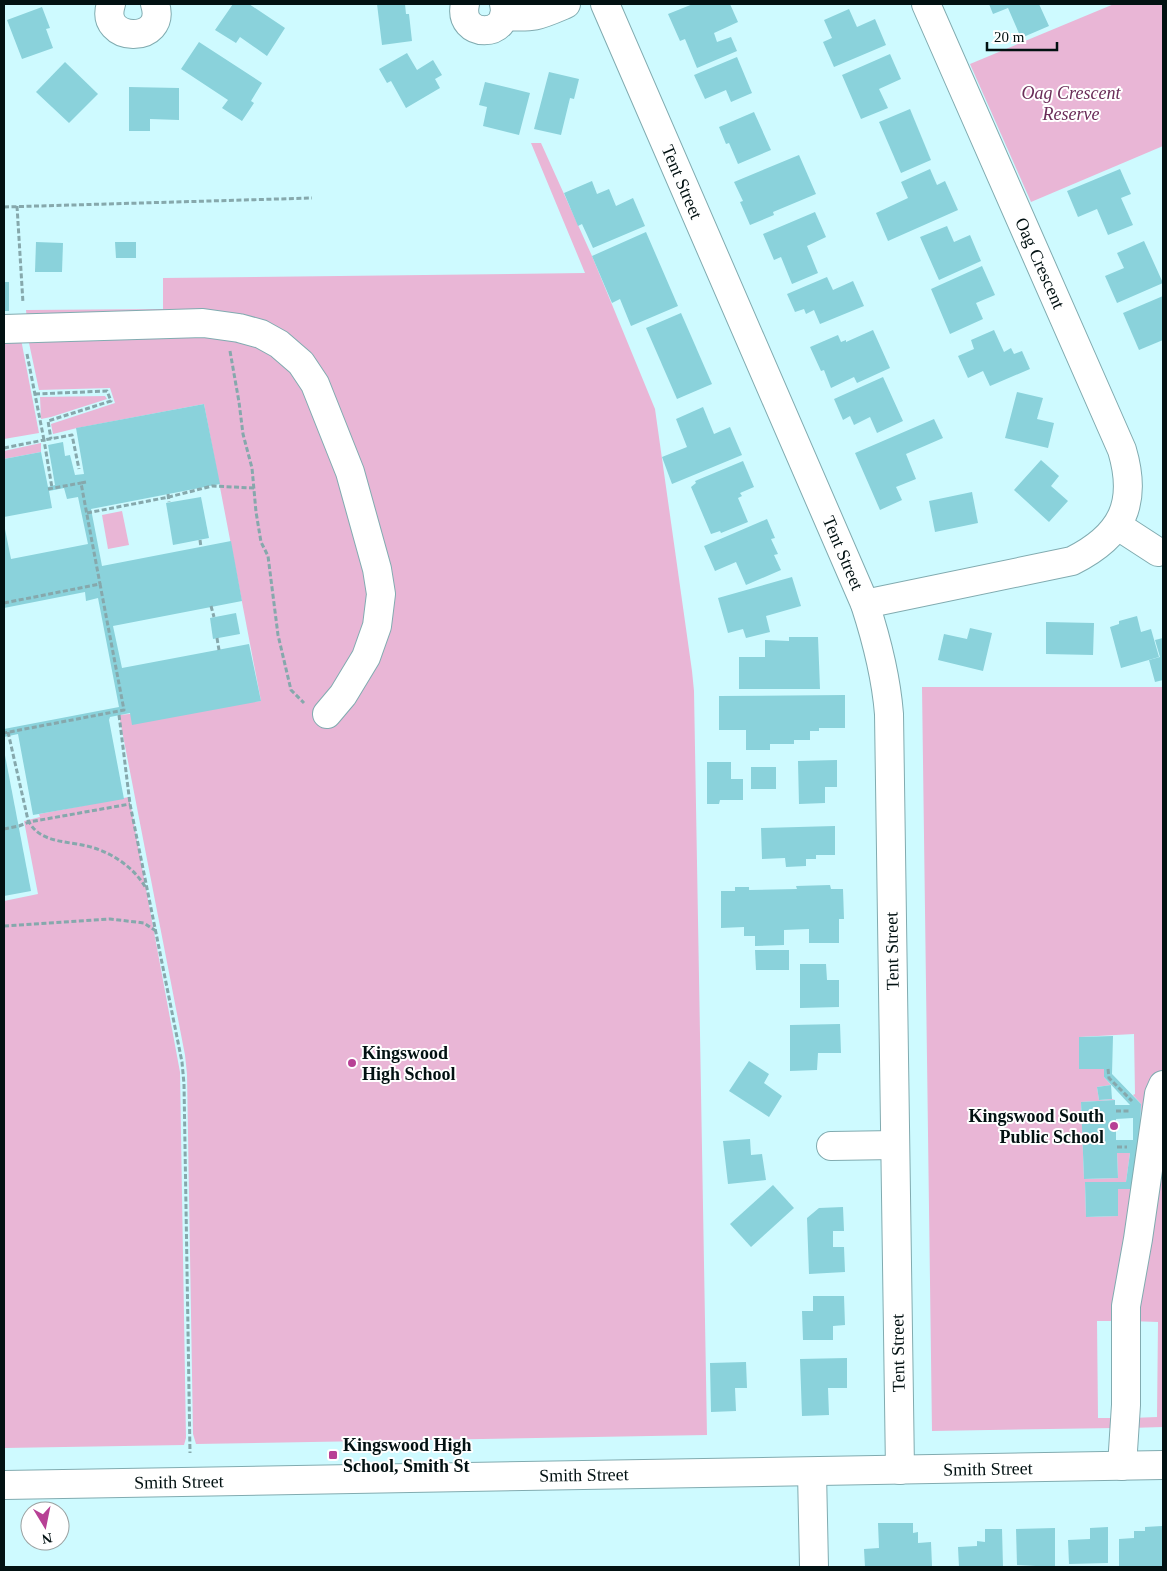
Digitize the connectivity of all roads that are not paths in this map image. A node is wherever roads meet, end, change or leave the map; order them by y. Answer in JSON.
{"nodes":[{"id":1,"x":111,"y":4,"type":"edge"},
{"id":2,"x":155,"y":4,"type":"edge"},
{"id":3,"x":465,"y":4,"type":"edge"},
{"id":4,"x":566,"y":4,"type":"edge"},
{"id":5,"x":605,"y":4,"type":"edge"},
{"id":6,"x":926,"y":4,"type":"edge"},
{"id":7,"x":504,"y":10,"type":"edge"},
{"id":8,"x":4,"y":329,"type":"edge"},
{"id":9,"x":1118,"y":526,"type":"junction"},
{"id":10,"x":1158,"y":552,"type":"dead end"},
{"id":11,"x":866,"y":604,"type":"junction"},
{"id":12,"x":327,"y":714,"type":"road end"},
{"id":13,"x":1163,"y":1085,"type":"edge"},
{"id":14,"x":895,"y":1145,"type":"junction"},
{"id":15,"x":831,"y":1146,"type":"dead end"},
{"id":16,"x":1157,"y":1148,"type":"edge"},
{"id":17,"x":1163,"y":1465,"type":"edge"},
{"id":18,"x":1122,"y":1466,"type":"junction"},
{"id":19,"x":900,"y":1470,"type":"junction"},
{"id":20,"x":812,"y":1472,"type":"junction"},
{"id":21,"x":4,"y":1485,"type":"edge"},
{"id":22,"x":814,"y":1567,"type":"edge"}],
"edges":[{"from":1,"to":2,"type":"street"},
{"from":3,"to":7,"type":"street"},
{"from":4,"to":7,"type":"street"},
{"from":5,"to":11,"type":"street","name":"Tent Street"},
{"from":6,"to":9,"type":"street","name":"Oag Crescent"},
{"from":8,"to":12,"type":"street"},
{"from":9,"to":10,"type":"street"},
{"from":9,"to":11,"type":"street","name":"Oag Crescent"},
{"from":11,"to":14,"type":"street","name":"Tent Street"},
{"from":13,"to":16,"type":"street"},
{"from":14,"to":15,"type":"street"},
{"from":14,"to":19,"type":"street","name":"Tent Street"},
{"from":16,"to":18,"type":"street"},
{"from":17,"to":18,"type":"street","name":"Smith Street"},
{"from":18,"to":19,"type":"street","name":"Smith Street"},
{"from":19,"to":20,"type":"street","name":"Smith Street"},
{"from":20,"to":21,"type":"street","name":"Smith Street"},
{"from":20,"to":22,"type":"street"}]}
